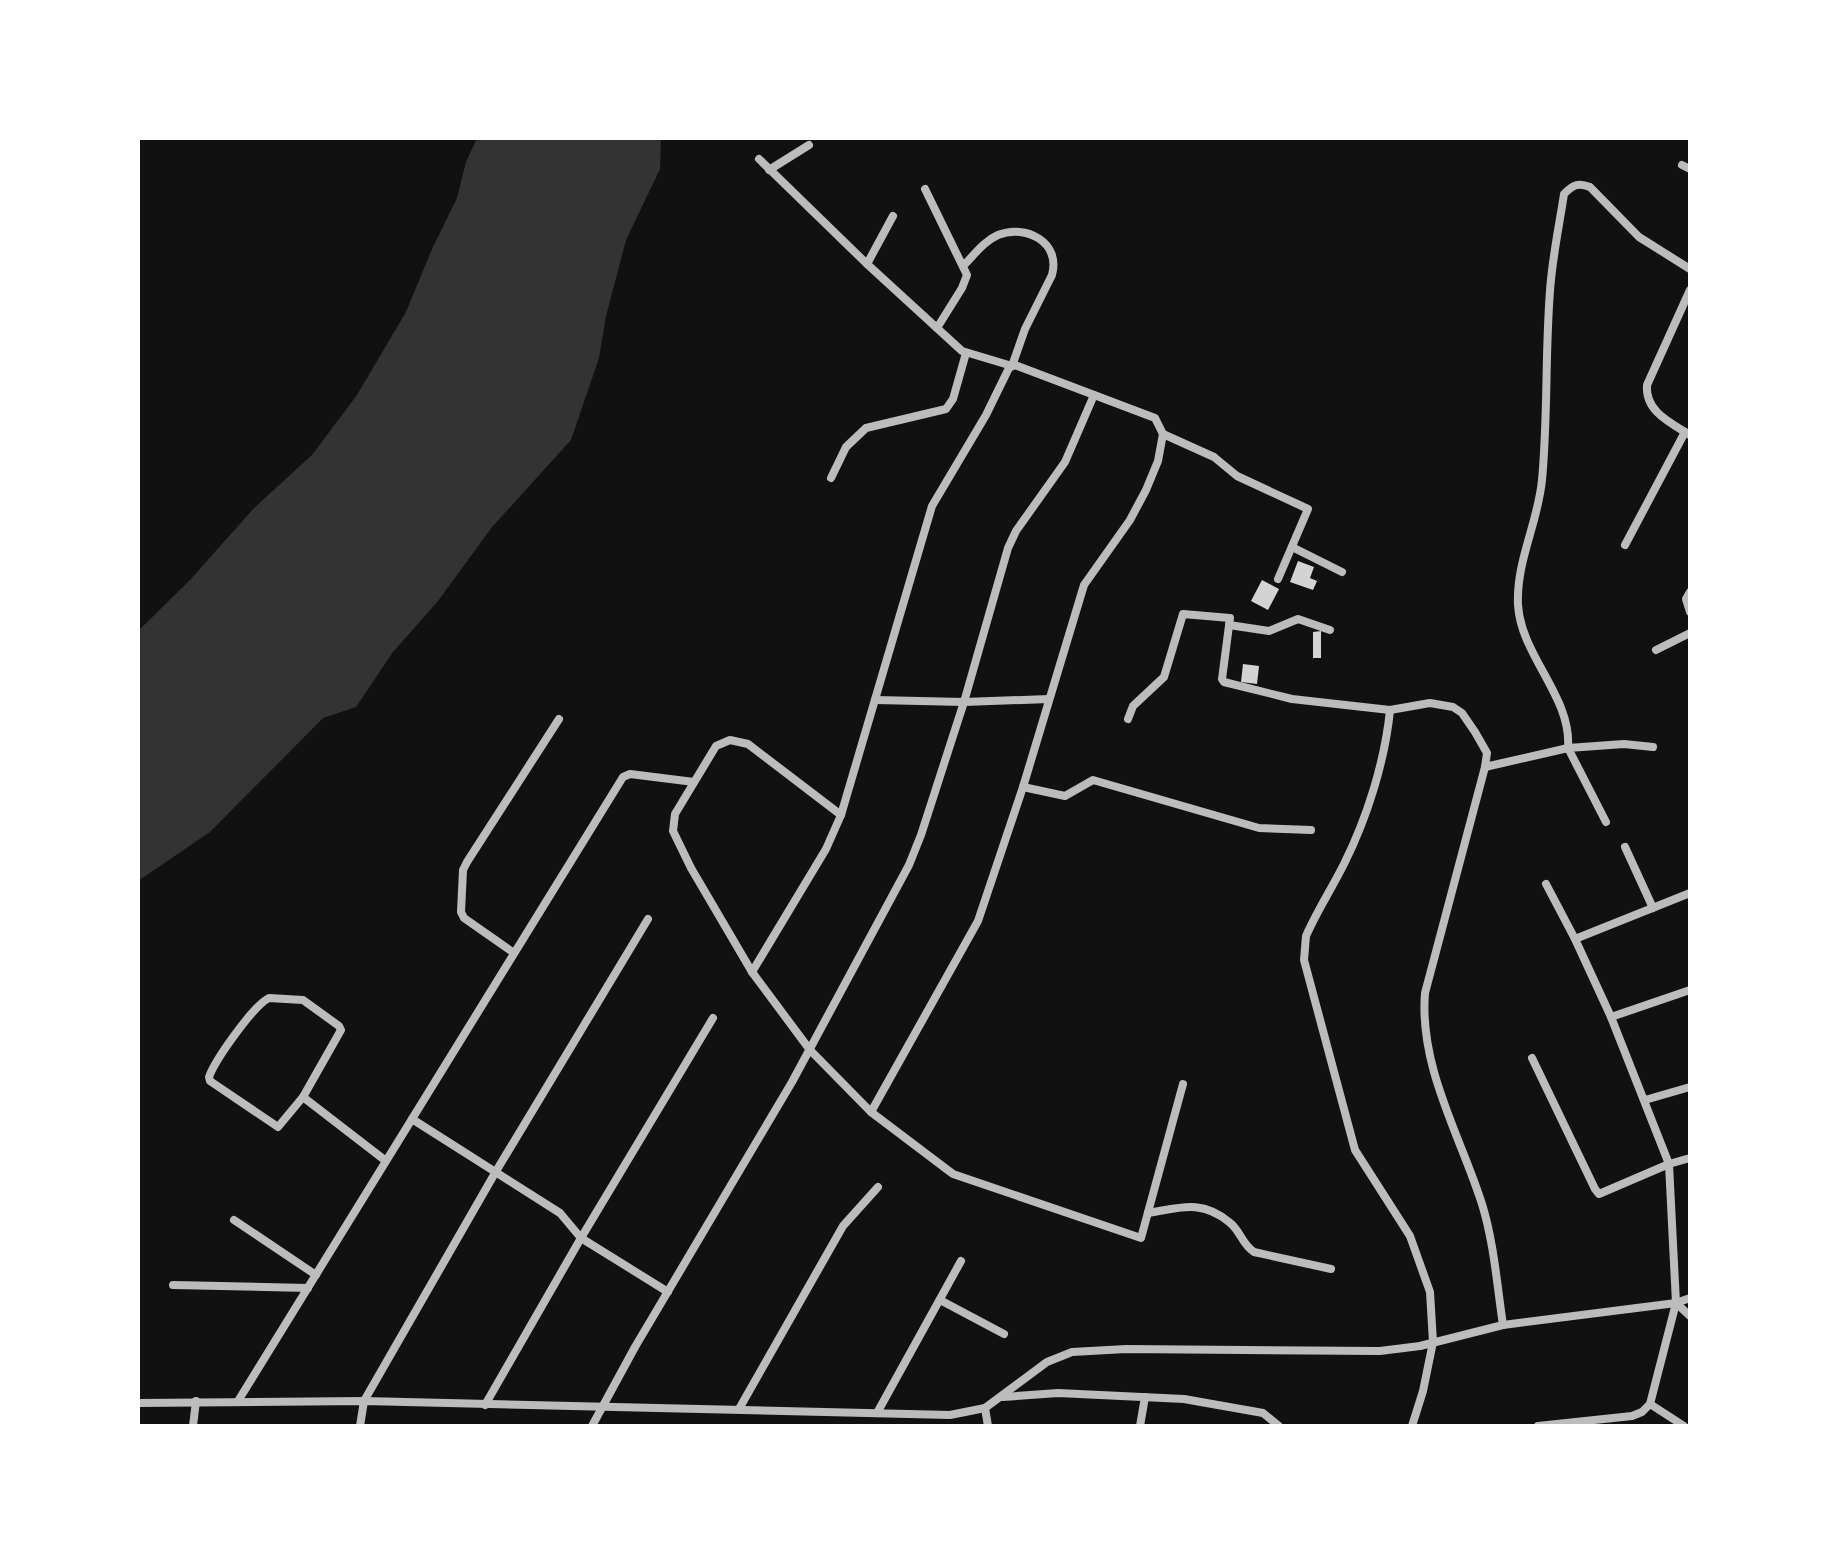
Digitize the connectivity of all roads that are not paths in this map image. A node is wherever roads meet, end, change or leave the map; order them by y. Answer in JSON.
{"nodes":[{"id":1,"x":809,"y":145,"type":"dead end"},
{"id":2,"x":759,"y":159,"type":"dead end"},
{"id":3,"x":769,"y":170,"type":"junction"},
{"id":4,"x":925,"y":189,"type":"dead end"},
{"id":5,"x":893,"y":216,"type":"dead end"},
{"id":6,"x":867,"y":264,"type":"junction"},
{"id":7,"x":964,"y":265,"type":"junction"},
{"id":8,"x":1690,"y":269,"type":"edge"},
{"id":9,"x":1690,"y":290,"type":"edge"},
{"id":10,"x":937,"y":328,"type":"junction"},
{"id":11,"x":966,"y":353,"type":"junction"},
{"id":12,"x":1013,"y":366,"type":"junction"},
{"id":13,"x":1094,"y":395,"type":"junction"},
{"id":14,"x":1163,"y":434,"type":"junction"},
{"id":15,"x":1688,"y":434,"type":"edge"},
{"id":16,"x":831,"y":478,"type":"dead end"},
{"id":17,"x":1625,"y":545,"type":"dead end"},
{"id":18,"x":1292,"y":547,"type":"junction"},
{"id":19,"x":1342,"y":572,"type":"dead end"},
{"id":20,"x":1278,"y":579,"type":"dead end"},
{"id":21,"x":1690,"y":592,"type":"edge"},
{"id":22,"x":1690,"y":612,"type":"edge"},
{"id":23,"x":1229,"y":625,"type":"junction"},
{"id":24,"x":1330,"y":630,"type":"dead end"},
{"id":25,"x":1690,"y":633,"type":"edge"},
{"id":26,"x":1656,"y":650,"type":"dead end"},
{"id":27,"x":1049,"y":699,"type":"junction"},
{"id":28,"x":875,"y":700,"type":"junction"},
{"id":29,"x":964,"y":702,"type":"junction"},
{"id":30,"x":1390,"y":710,"type":"junction"},
{"id":31,"x":559,"y":719,"type":"dead end"},
{"id":32,"x":1128,"y":719,"type":"dead end"},
{"id":33,"x":1653,"y":747,"type":"dead end"},
{"id":34,"x":1568,"y":748,"type":"junction"},
{"id":35,"x":1485,"y":767,"type":"junction"},
{"id":36,"x":694,"y":782,"type":"junction"},
{"id":37,"x":1023,"y":787,"type":"junction"},
{"id":38,"x":841,"y":815,"type":"junction"},
{"id":39,"x":1606,"y":822,"type":"dead end"},
{"id":40,"x":1311,"y":830,"type":"dead end"},
{"id":41,"x":1625,"y":847,"type":"dead end"},
{"id":42,"x":1546,"y":884,"type":"dead end"},
{"id":43,"x":1690,"y":893,"type":"edge"},
{"id":44,"x":1653,"y":908,"type":"junction"},
{"id":45,"x":648,"y":919,"type":"dead end"},
{"id":46,"x":1575,"y":939,"type":"junction"},
{"id":47,"x":514,"y":953,"type":"junction"},
{"id":48,"x":752,"y":972,"type":"junction"},
{"id":49,"x":1690,"y":990,"type":"edge"},
{"id":50,"x":1611,"y":1017,"type":"junction"},
{"id":51,"x":713,"y":1018,"type":"dead end"},
{"id":52,"x":810,"y":1050,"type":"junction"},
{"id":53,"x":1532,"y":1058,"type":"dead end"},
{"id":54,"x":1183,"y":1084,"type":"dead end"},
{"id":55,"x":1690,"y":1087,"type":"edge"},
{"id":56,"x":303,"y":1097,"type":"junction"},
{"id":57,"x":1645,"y":1100,"type":"junction"},
{"id":58,"x":871,"y":1112,"type":"junction"},
{"id":59,"x":412,"y":1119,"type":"junction"},
{"id":60,"x":1690,"y":1158,"type":"edge"},
{"id":61,"x":386,"y":1161,"type":"junction"},
{"id":62,"x":1669,"y":1164,"type":"junction"},
{"id":63,"x":495,"y":1173,"type":"junction"},
{"id":64,"x":878,"y":1187,"type":"dead end"},
{"id":65,"x":1148,"y":1213,"type":"junction"},
{"id":66,"x":234,"y":1220,"type":"dead end"},
{"id":67,"x":581,"y":1238,"type":"junction"},
{"id":68,"x":961,"y":1261,"type":"dead end"},
{"id":69,"x":1331,"y":1269,"type":"dead end"},
{"id":70,"x":316,"y":1275,"type":"junction"},
{"id":71,"x":173,"y":1285,"type":"dead end"},
{"id":72,"x":308,"y":1288,"type":"junction"},
{"id":73,"x":668,"y":1292,"type":"junction"},
{"id":74,"x":1690,"y":1298,"type":"edge"},
{"id":75,"x":940,"y":1300,"type":"junction"},
{"id":76,"x":1676,"y":1303,"type":"junction"},
{"id":77,"x":1690,"y":1316,"type":"edge"},
{"id":78,"x":1503,"y":1325,"type":"junction"},
{"id":79,"x":1004,"y":1334,"type":"dead end"},
{"id":80,"x":1433,"y":1342,"type":"junction"},
{"id":81,"x":1003,"y":1397,"type":"junction"},
{"id":82,"x":1145,"y":1397,"type":"junction"},
{"id":83,"x":196,"y":1401,"type":"junction"},
{"id":84,"x":238,"y":1401,"type":"junction"},
{"id":85,"x":364,"y":1401,"type":"junction"},
{"id":86,"x":138,"y":1403,"type":"edge"},
{"id":87,"x":1650,"y":1404,"type":"junction"},
{"id":88,"x":485,"y":1405,"type":"junction"},
{"id":89,"x":603,"y":1406,"type":"junction"},
{"id":90,"x":985,"y":1408,"type":"junction"},
{"id":91,"x":739,"y":1409,"type":"junction"},
{"id":92,"x":877,"y":1413,"type":"junction"},
{"id":93,"x":1558,"y":1425,"type":"edge"},
{"id":94,"x":193,"y":1426,"type":"edge"},
{"id":95,"x":360,"y":1426,"type":"edge"},
{"id":96,"x":592,"y":1426,"type":"edge"},
{"id":97,"x":988,"y":1426,"type":"edge"},
{"id":98,"x":1140,"y":1426,"type":"edge"},
{"id":99,"x":1279,"y":1426,"type":"edge"},
{"id":100,"x":1412,"y":1426,"type":"edge"},
{"id":101,"x":1538,"y":1426,"type":"edge"},
{"id":102,"x":1684,"y":1426,"type":"edge"}],
"edges":[{"from":1,"to":3,"type":"street"},
{"from":2,"to":3,"type":"street"},
{"from":3,"to":6,"type":"street"},
{"from":4,"to":7,"type":"street"},
{"from":5,"to":6,"type":"street"},
{"from":6,"to":10,"type":"street"},
{"from":7,"to":10,"type":"street"},
{"from":7,"to":12,"type":"street"},
{"from":8,"to":34,"type":"street"},
{"from":9,"to":15,"type":"street"},
{"from":10,"to":11,"type":"street"},
{"from":11,"to":12,"type":"street"},
{"from":11,"to":16,"type":"street"},
{"from":12,"to":13,"type":"street"},
{"from":12,"to":28,"type":"street"},
{"from":13,"to":14,"type":"street"},
{"from":13,"to":29,"type":"street"},
{"from":14,"to":18,"type":"street"},
{"from":14,"to":27,"type":"street"},
{"from":15,"to":17,"type":"street"},
{"from":18,"to":19,"type":"street"},
{"from":18,"to":20,"type":"street"},
{"from":21,"to":22,"type":"street"},
{"from":23,"to":24,"type":"street"},
{"from":23,"to":30,"type":"street"},
{"from":23,"to":32,"type":"street"},
{"from":25,"to":26,"type":"street"},
{"from":27,"to":29,"type":"street"},
{"from":27,"to":37,"type":"street"},
{"from":28,"to":29,"type":"street"},
{"from":28,"to":38,"type":"street"},
{"from":29,"to":52,"type":"street"},
{"from":30,"to":35,"type":"street"},
{"from":30,"to":80,"type":"street"},
{"from":31,"to":47,"type":"street"},
{"from":33,"to":34,"type":"street"},
{"from":34,"to":35,"type":"street"},
{"from":34,"to":39,"type":"street"},
{"from":35,"to":78,"type":"street"},
{"from":36,"to":38,"type":"street"},
{"from":36,"to":47,"type":"street"},
{"from":36,"to":48,"type":"street"},
{"from":37,"to":40,"type":"street"},
{"from":37,"to":58,"type":"street"},
{"from":38,"to":48,"type":"street"},
{"from":41,"to":44,"type":"street"},
{"from":42,"to":46,"type":"street"},
{"from":43,"to":44,"type":"street"},
{"from":44,"to":46,"type":"street"},
{"from":45,"to":63,"type":"street"},
{"from":46,"to":50,"type":"street"},
{"from":47,"to":59,"type":"street"},
{"from":48,"to":52,"type":"street"},
{"from":49,"to":50,"type":"street"},
{"from":50,"to":57,"type":"street"},
{"from":51,"to":67,"type":"street"},
{"from":52,"to":58,"type":"street"},
{"from":52,"to":73,"type":"street"},
{"from":53,"to":62,"type":"street"},
{"from":54,"to":65,"type":"street"},
{"from":55,"to":57,"type":"street"},
{"from":56,"to":56,"type":"street"},
{"from":56,"to":61,"type":"street"},
{"from":57,"to":62,"type":"street"},
{"from":58,"to":65,"type":"street"},
{"from":59,"to":61,"type":"street"},
{"from":59,"to":63,"type":"street"},
{"from":60,"to":62,"type":"street"},
{"from":61,"to":70,"type":"street"},
{"from":62,"to":76,"type":"street"},
{"from":63,"to":67,"type":"street"},
{"from":63,"to":85,"type":"street"},
{"from":64,"to":91,"type":"street"},
{"from":65,"to":69,"type":"street"},
{"from":66,"to":70,"type":"street"},
{"from":67,"to":73,"type":"street"},
{"from":67,"to":88,"type":"street"},
{"from":68,"to":75,"type":"street"},
{"from":70,"to":72,"type":"street"},
{"from":71,"to":72,"type":"street"},
{"from":72,"to":84,"type":"street"},
{"from":73,"to":89,"type":"street"},
{"from":74,"to":76,"type":"street"},
{"from":75,"to":79,"type":"street"},
{"from":75,"to":92,"type":"street"},
{"from":76,"to":77,"type":"street"},
{"from":76,"to":78,"type":"street"},
{"from":76,"to":87,"type":"street"},
{"from":78,"to":80,"type":"street"},
{"from":80,"to":81,"type":"street"},
{"from":80,"to":100,"type":"street"},
{"from":81,"to":82,"type":"street"},
{"from":81,"to":90,"type":"street"},
{"from":82,"to":98,"type":"street"},
{"from":82,"to":99,"type":"street"},
{"from":83,"to":84,"type":"street"},
{"from":83,"to":86,"type":"street"},
{"from":83,"to":94,"type":"street"},
{"from":84,"to":85,"type":"street"},
{"from":85,"to":88,"type":"street"},
{"from":85,"to":95,"type":"street"},
{"from":87,"to":93,"type":"street"},
{"from":87,"to":102,"type":"street"},
{"from":88,"to":89,"type":"street"},
{"from":89,"to":91,"type":"street"},
{"from":89,"to":96,"type":"street"},
{"from":90,"to":92,"type":"street"},
{"from":90,"to":97,"type":"street"},
{"from":91,"to":92,"type":"street"},
{"from":93,"to":101,"type":"street"}]}
